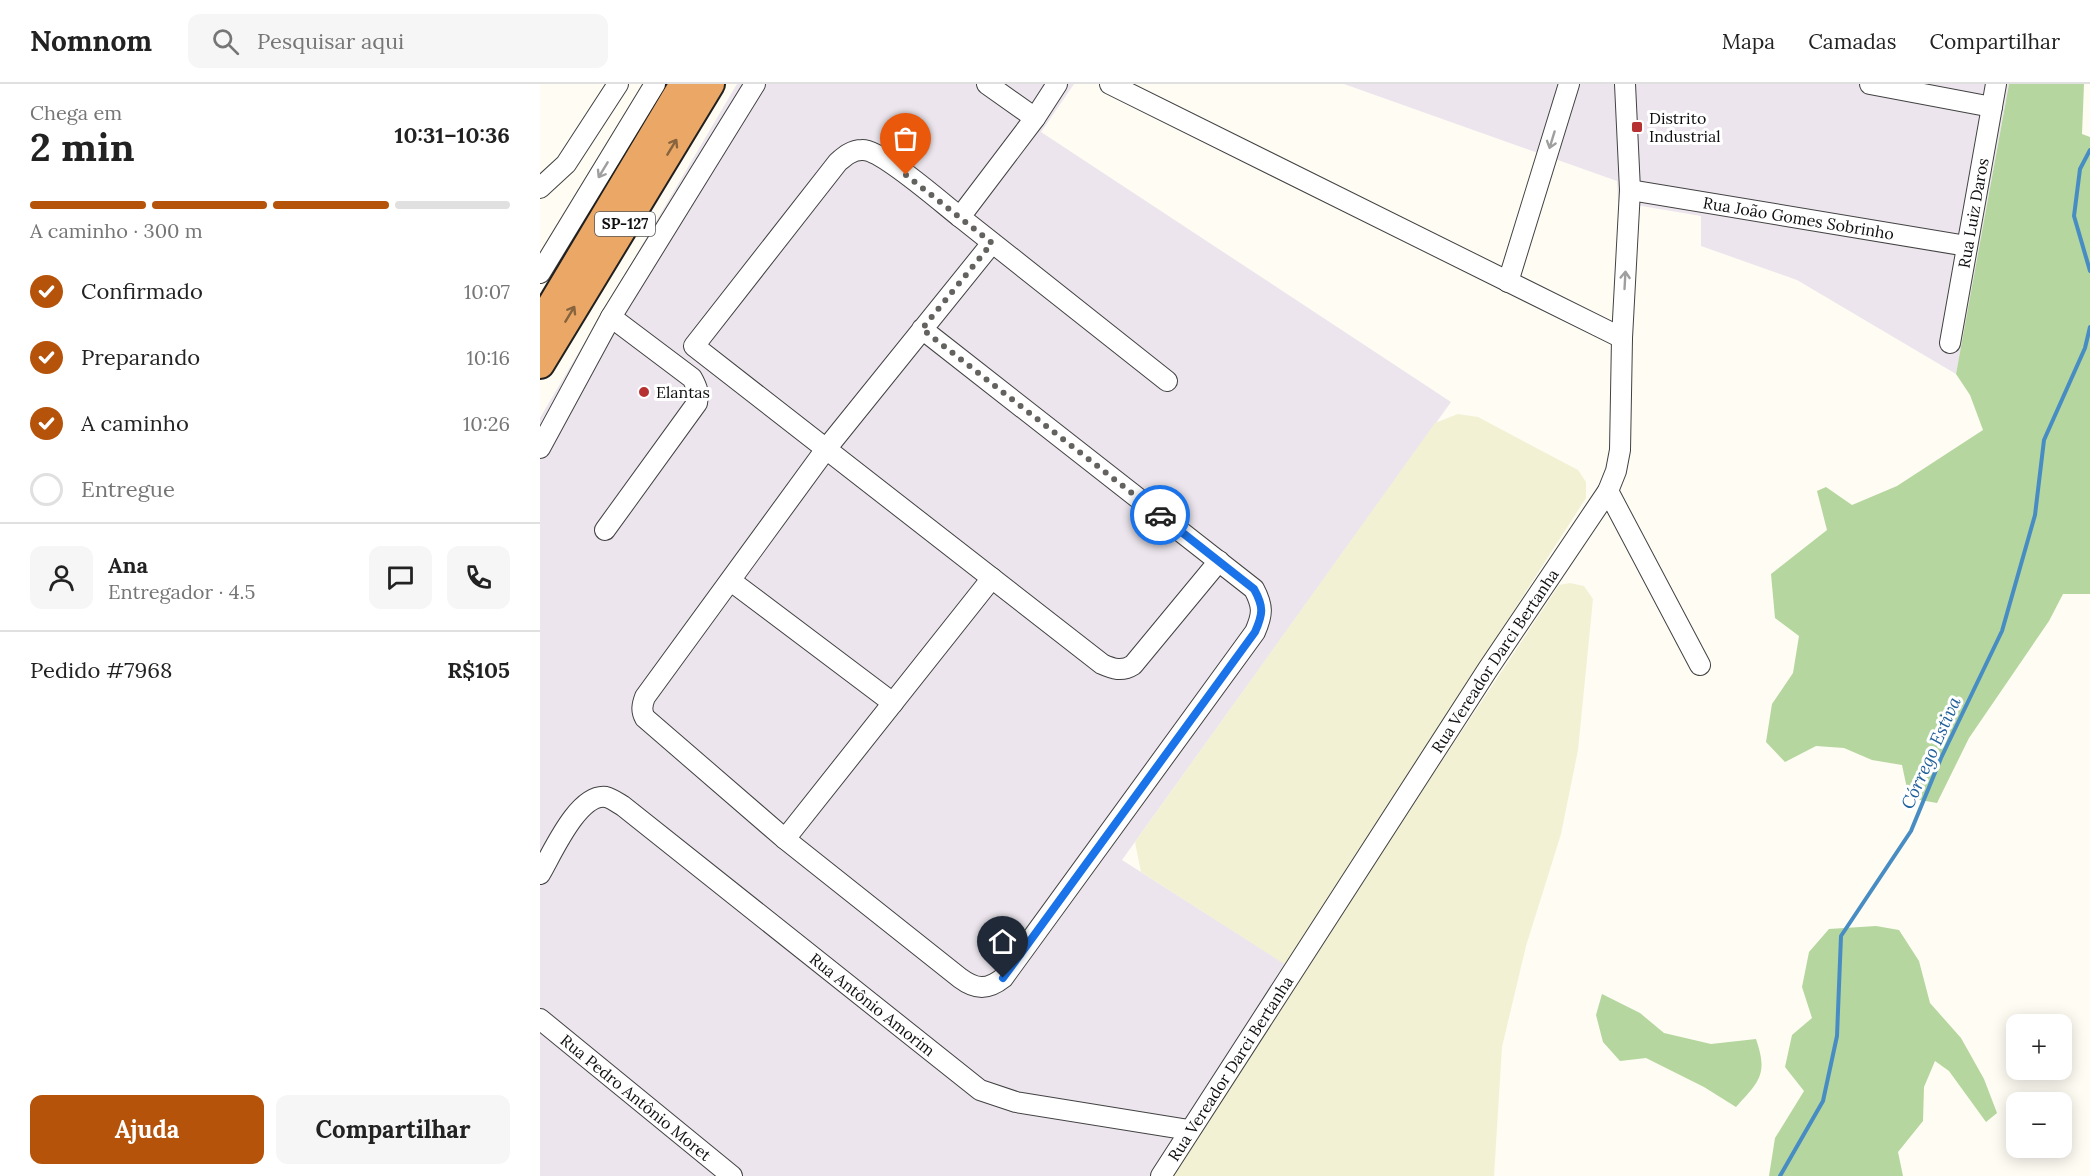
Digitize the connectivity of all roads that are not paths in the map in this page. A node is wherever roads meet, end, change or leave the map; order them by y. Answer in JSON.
{"nodes":[{"id":1,"x":618,"y":84,"type":"edge"},
{"id":2,"x":654,"y":84,"type":"edge"},
{"id":3,"x":684,"y":84,"type":"edge"},
{"id":4,"x":710,"y":84,"type":"edge"},
{"id":5,"x":755,"y":84,"type":"edge"},
{"id":6,"x":987,"y":84,"type":"edge"},
{"id":7,"x":1057,"y":84,"type":"edge"},
{"id":8,"x":1110,"y":84,"type":"edge"},
{"id":9,"x":1569,"y":84,"type":"edge"},
{"id":10,"x":1625,"y":84,"type":"edge"},
{"id":11,"x":1870,"y":84,"type":"edge"},
{"id":12,"x":1996,"y":84,"type":"edge"},
{"id":13,"x":1992,"y":107,"type":"junction"},
{"id":14,"x":1035,"y":118,"type":"junction"},
{"id":15,"x":540,"y":188,"type":"edge"},
{"id":16,"x":1630,"y":190,"type":"junction"},
{"id":17,"x":960,"y":217,"type":"junction"},
{"id":18,"x":992,"y":243,"type":"junction"},
{"id":19,"x":1967,"y":246,"type":"junction"},
{"id":20,"x":540,"y":273,"type":"edge"},
{"id":21,"x":1508,"y":282,"type":"junction"},
{"id":22,"x":611,"y":317,"type":"junction"},
{"id":23,"x":540,"y":325,"type":"edge"},
{"id":24,"x":922,"y":329,"type":"junction"},
{"id":25,"x":1622,"y":339,"type":"junction"},
{"id":26,"x":1950,"y":344,"type":"dead end"},
{"id":27,"x":540,"y":364,"type":"edge"},
{"id":28,"x":1167,"y":381,"type":"dead end"},
{"id":29,"x":540,"y":448,"type":"edge"},
{"id":30,"x":826,"y":449,"type":"junction"},
{"id":31,"x":1608,"y":491,"type":"junction"},
{"id":32,"x":605,"y":530,"type":"dead end"},
{"id":33,"x":1219,"y":561,"type":"junction"},
{"id":34,"x":992,"y":578,"type":"junction"},
{"id":35,"x":731,"y":581,"type":"junction"},
{"id":36,"x":1700,"y":665,"type":"dead end"},
{"id":37,"x":893,"y":703,"type":"junction"},
{"id":38,"x":785,"y":839,"type":"junction"},
{"id":39,"x":540,"y":874,"type":"edge"},
{"id":40,"x":540,"y":1019,"type":"edge"},
{"id":41,"x":1189,"y":1130,"type":"junction"},
{"id":42,"x":732,"y":1176,"type":"edge"},
{"id":43,"x":1161,"y":1176,"type":"edge"}],
"edges":[{"from":1,"to":15,"type":"street"},
{"from":2,"to":20,"type":"street","one_way":true},
{"from":3,"to":23,"type":"highway","number":"SP-127"},
{"from":27,"to":4,"type":"highway","number":"SP-127","one_way":true},
{"from":5,"to":22,"type":"street"},
{"from":6,"to":14,"type":"street"},
{"from":7,"to":14,"type":"street"},
{"from":8,"to":21,"type":"street"},
{"from":9,"to":21,"type":"street","one_way":true},
{"from":10,"to":16,"type":"street","name":"Rua Vereador Darci Bertanha"},
{"from":11,"to":13,"type":"street"},
{"from":12,"to":13,"type":"street","name":"Rua Luiz Daros"},
{"from":13,"to":19,"type":"street","name":"Rua Luiz Daros"},
{"from":14,"to":17,"type":"street"},
{"from":16,"to":19,"type":"street","name":"Rua João Gomes Sobrinho"},
{"from":25,"to":16,"type":"street","name":"Rua Vereador Darci Bertanha","one_way":true},
{"from":17,"to":18,"type":"street"},
{"from":17,"to":30,"type":"street"},
{"from":18,"to":24,"type":"street"},
{"from":18,"to":28,"type":"street"},
{"from":19,"to":26,"type":"street","name":"Rua Luiz Daros"},
{"from":21,"to":25,"type":"street"},
{"from":22,"to":29,"type":"street"},
{"from":22,"to":32,"type":"street"},
{"from":24,"to":30,"type":"street"},
{"from":24,"to":33,"type":"street"},
{"from":25,"to":31,"type":"street","name":"Rua Vereador Darci Bertanha"},
{"from":30,"to":34,"type":"street"},
{"from":30,"to":35,"type":"street"},
{"from":31,"to":36,"type":"street"},
{"from":31,"to":41,"type":"street","name":"Rua Vereador Darci Bertanha"},
{"from":33,"to":34,"type":"street"},
{"from":33,"to":38,"type":"street"},
{"from":34,"to":37,"type":"street"},
{"from":35,"to":37,"type":"street"},
{"from":35,"to":38,"type":"street"},
{"from":37,"to":38,"type":"street"},
{"from":39,"to":41,"type":"street","name":"Rua Antônio Amorim"},
{"from":40,"to":42,"type":"street","name":"Rua Pedro Antônio Moret"},
{"from":41,"to":43,"type":"street","name":"Rua Vereador Darci Bertanha"}]}
